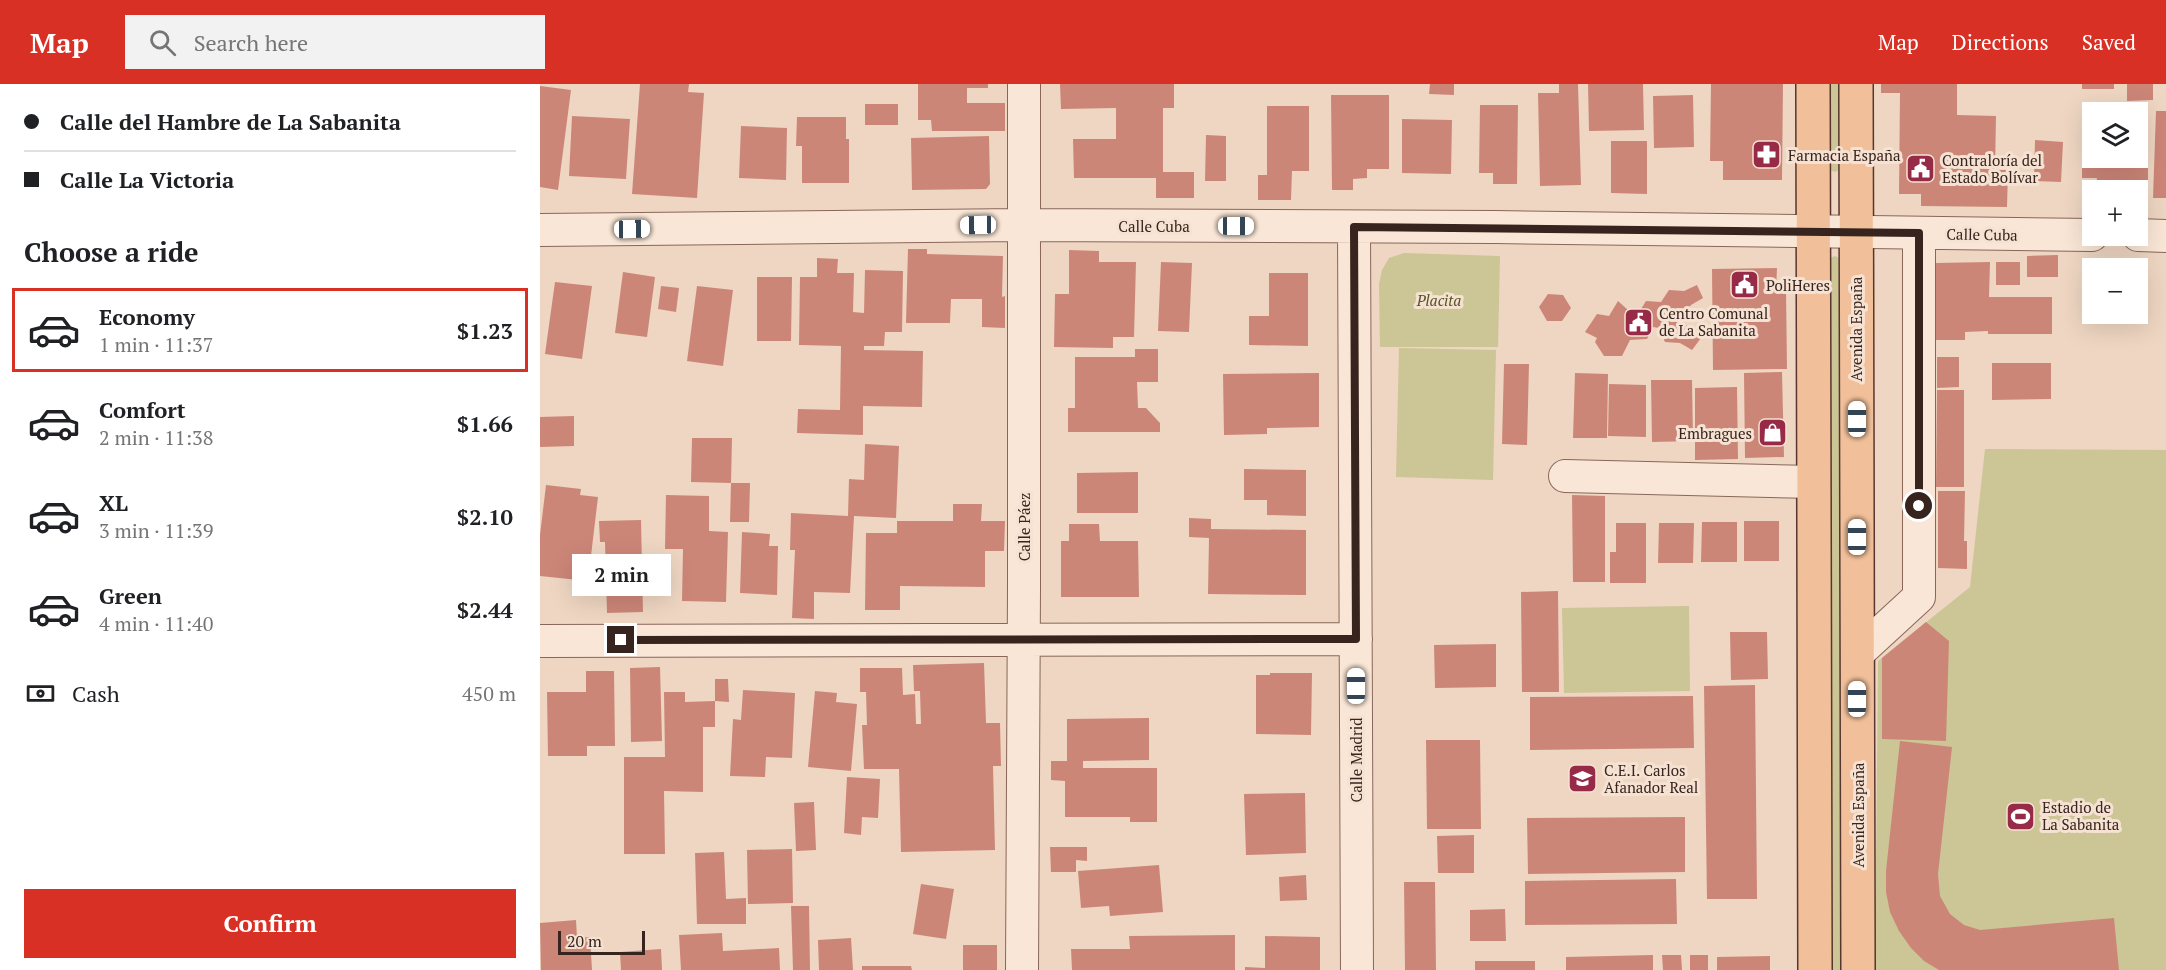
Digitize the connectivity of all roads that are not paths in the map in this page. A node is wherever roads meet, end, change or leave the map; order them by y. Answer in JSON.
{"nodes":[{"id":1,"x":1024,"y":84,"type":"edge"},
{"id":2,"x":1813,"y":84,"type":"edge"},
{"id":3,"x":1856,"y":84,"type":"edge"},
{"id":4,"x":1024,"y":225,"type":"junction"},
{"id":5,"x":1354,"y":227,"type":"junction"},
{"id":6,"x":540,"y":230,"type":"edge"},
{"id":7,"x":1813,"y":231,"type":"junction"},
{"id":8,"x":1856,"y":232,"type":"junction"},
{"id":9,"x":1919,"y":233,"type":"junction"},
{"id":10,"x":2082,"y":235,"type":"edge"},
{"id":11,"x":2148,"y":235,"type":"edge"},
{"id":12,"x":2166,"y":236,"type":"edge"},
{"id":13,"x":1565,"y":476,"type":"dead end"},
{"id":14,"x":1814,"y":482,"type":"junction"},
{"id":15,"x":1024,"y":639,"type":"junction"},
{"id":16,"x":1356,"y":639,"type":"junction"},
{"id":17,"x":540,"y":640,"type":"edge"},
{"id":18,"x":1857,"y":654,"type":"junction"},
{"id":19,"x":1022,"y":970,"type":"edge"},
{"id":20,"x":1358,"y":970,"type":"edge"},
{"id":21,"x":1815,"y":970,"type":"edge"},
{"id":22,"x":1858,"y":970,"type":"edge"}],
"edges":[{"from":1,"to":4,"type":"street","name":"Calle Páez"},
{"from":2,"to":7,"type":"main road"},
{"from":3,"to":8,"type":"main road","name":"Avenida España"},
{"from":4,"to":5,"type":"street","name":"Calle Cuba"},
{"from":4,"to":6,"type":"street","name":"Calle Cuba"},
{"from":4,"to":15,"type":"street","name":"Calle Páez"},
{"from":5,"to":7,"type":"street","name":"Calle Cuba"},
{"from":5,"to":16,"type":"street","name":"Calle Madrid"},
{"from":7,"to":8,"type":"street","name":"Calle Cuba"},
{"from":7,"to":14,"type":"main road"},
{"from":8,"to":9,"type":"street","name":"Calle Cuba"},
{"from":8,"to":18,"type":"main road","name":"Avenida España"},
{"from":9,"to":10,"type":"street","name":"Calle Cuba"},
{"from":9,"to":18,"type":"street"},
{"from":11,"to":12,"type":"street"},
{"from":13,"to":14,"type":"street"},
{"from":14,"to":21,"type":"main road"},
{"from":15,"to":16,"type":"street"},
{"from":15,"to":17,"type":"street"},
{"from":15,"to":19,"type":"street","name":"Calle Páez"},
{"from":16,"to":20,"type":"street","name":"Calle Madrid"},
{"from":18,"to":22,"type":"main road","name":"Avenida España"}]}
